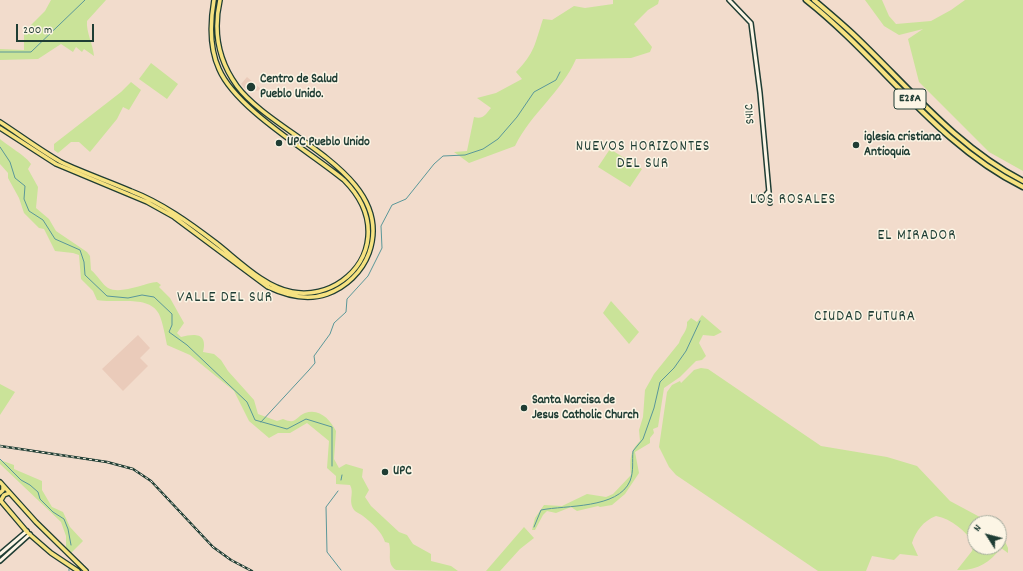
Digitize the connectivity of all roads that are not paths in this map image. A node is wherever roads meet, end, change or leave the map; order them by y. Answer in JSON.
{"nodes":[{"id":1,"x":214,"y":0,"type":"edge"},
{"id":2,"x":220,"y":0,"type":"edge"},
{"id":3,"x":729,"y":0,"type":"edge"},
{"id":4,"x":806,"y":0,"type":"edge"},
{"id":5,"x":814,"y":0,"type":"edge"},
{"id":6,"x":902,"y":87,"type":"junction"},
{"id":7,"x":0,"y":122,"type":"edge"},
{"id":8,"x":0,"y":128,"type":"edge"},
{"id":9,"x":16,"y":136,"type":"junction"},
{"id":10,"x":1023,"y":181,"type":"edge"},
{"id":11,"x":1023,"y":187,"type":"edge"},
{"id":12,"x":768,"y":192,"type":"junction"},
{"id":13,"x":760,"y":197,"type":"dead end"},
{"id":14,"x":770,"y":203,"type":"dead end"},
{"id":15,"x":0,"y":482,"type":"edge"},
{"id":16,"x":3,"y":486,"type":"junction"},
{"id":17,"x":0,"y":493,"type":"edge"},
{"id":18,"x":9,"y":493,"type":"junction"},
{"id":19,"x":0,"y":500,"type":"edge"},
{"id":20,"x":27,"y":531,"type":"junction"},
{"id":21,"x":30,"y":534,"type":"junction"},
{"id":22,"x":0,"y":554,"type":"edge"},
{"id":23,"x":0,"y":561,"type":"edge"},
{"id":24,"x":78,"y":571,"type":"edge"},
{"id":25,"x":86,"y":571,"type":"edge"}],
"edges":[{"from":1,"to":9,"type":"main road"},
{"from":2,"to":9,"type":"main road"},
{"from":3,"to":12,"type":"street","name":"S41C"},
{"from":4,"to":6,"type":"highway","number":"E28A"},
{"from":5,"to":6,"type":"highway","number":"E28A"},
{"from":6,"to":10,"type":"highway","number":"E28A"},
{"from":6,"to":11,"type":"highway","number":"E28A"},
{"from":7,"to":9,"type":"main road"},
{"from":8,"to":9,"type":"main road"},
{"from":12,"to":13,"type":"street"},
{"from":12,"to":14,"type":"street","name":"S41C"},
{"from":15,"to":16,"type":"main road"},
{"from":16,"to":17,"type":"main road"},
{"from":16,"to":18,"type":"main road"},
{"from":18,"to":19,"type":"main road"},
{"from":18,"to":25,"type":"main road"},
{"from":19,"to":20,"type":"main road"},
{"from":20,"to":21,"type":"main road"},
{"from":20,"to":22,"type":"street"},
{"from":21,"to":23,"type":"street"},
{"from":21,"to":24,"type":"main road"}]}
